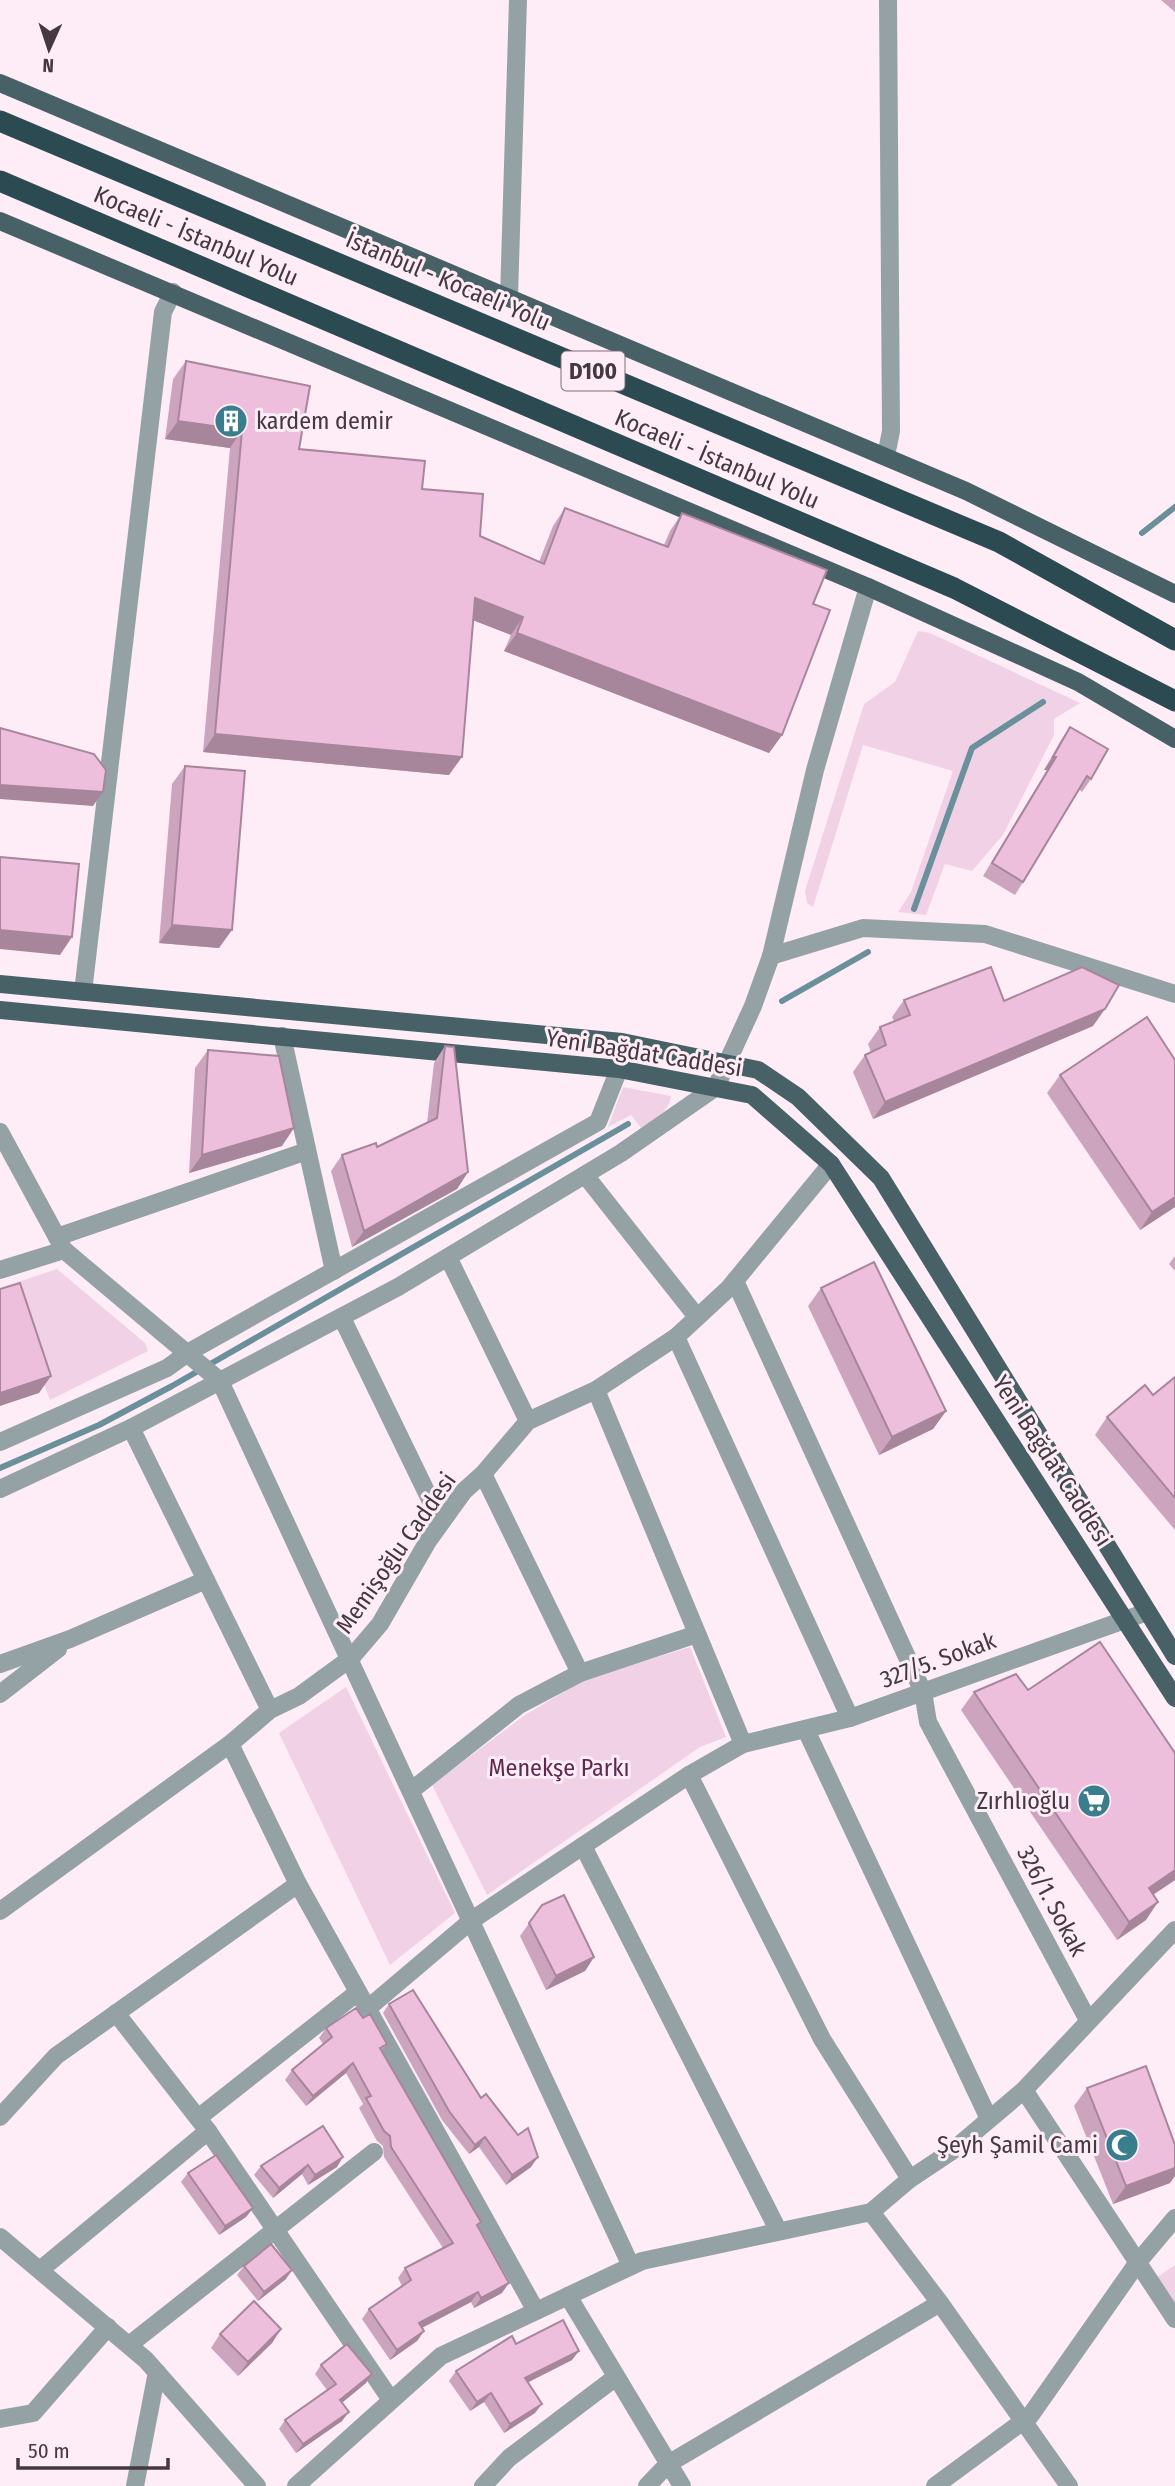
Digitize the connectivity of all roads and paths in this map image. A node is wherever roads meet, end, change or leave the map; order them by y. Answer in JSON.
{"nodes":[{"id":1,"x":518,"y":0,"type":"edge"},
{"id":2,"x":888,"y":0,"type":"edge"},
{"id":3,"x":0,"y":83,"type":"edge"},
{"id":4,"x":0,"y":121,"type":"edge"},
{"id":5,"x":0,"y":181,"type":"edge"},
{"id":6,"x":0,"y":221,"type":"edge"},
{"id":7,"x":173,"y":292,"type":"junction"},
{"id":8,"x":509,"y":298,"type":"junction"},
{"id":9,"x":886,"y":456,"type":"junction"},
{"id":10,"x":868,"y":587,"type":"junction"},
{"id":11,"x":1175,"y":594,"type":"edge"},
{"id":12,"x":1175,"y":640,"type":"edge"},
{"id":13,"x":1175,"y":701,"type":"edge"},
{"id":14,"x":1175,"y":739,"type":"edge"},
{"id":15,"x":771,"y":956,"type":"junction"},
{"id":16,"x":0,"y":984,"type":"edge"},
{"id":17,"x":83,"y":992,"type":"junction"},
{"id":18,"x":1175,"y":994,"type":"edge"},
{"id":19,"x":0,"y":1010,"type":"edge"},
{"id":20,"x":282,"y":1036,"type":"junction"},
{"id":21,"x":452,"y":1052,"type":"junction"},
{"id":22,"x":725,"y":1062,"type":"junction"},
{"id":23,"x":619,"y":1069,"type":"junction"},
{"id":24,"x":455,"y":1078,"type":"edge"},
{"id":25,"x":716,"y":1087,"type":"junction"},
{"id":26,"x":0,"y":1132,"type":"edge"},
{"id":27,"x":307,"y":1151,"type":"junction"},
{"id":28,"x":831,"y":1164,"type":"junction"},
{"id":29,"x":466,"y":1168,"type":"edge"},
{"id":30,"x":585,"y":1175,"type":"junction"},
{"id":31,"x":469,"y":1194,"type":"junction"},
{"id":32,"x":60,"y":1243,"type":"junction"},
{"id":33,"x":449,"y":1259,"type":"junction"},
{"id":34,"x":0,"y":1270,"type":"edge"},
{"id":35,"x":334,"y":1271,"type":"junction"},
{"id":36,"x":735,"y":1281,"type":"junction"},
{"id":37,"x":697,"y":1317,"type":"junction"},
{"id":38,"x":342,"y":1318,"type":"junction"},
{"id":39,"x":676,"y":1337,"type":"junction"},
{"id":40,"x":193,"y":1356,"type":"junction"},
{"id":41,"x":216,"y":1378,"type":"junction"},
{"id":42,"x":596,"y":1390,"type":"junction"},
{"id":43,"x":528,"y":1421,"type":"junction"},
{"id":44,"x":131,"y":1428,"type":"junction"},
{"id":45,"x":0,"y":1442,"type":"edge"},
{"id":46,"x":483,"y":1474,"type":"junction"},
{"id":47,"x":0,"y":1489,"type":"edge"},
{"id":48,"x":441,"y":1522,"type":"junction"},
{"id":49,"x":206,"y":1580,"type":"junction"},
{"id":50,"x":1147,"y":1612,"type":"junction"},
{"id":51,"x":1126,"y":1620,"type":"junction"},
{"id":52,"x":697,"y":1634,"type":"junction"},
{"id":53,"x":70,"y":1639,"type":"junction"},
{"id":54,"x":1175,"y":1656,"type":"edge"},
{"id":55,"x":351,"y":1658,"type":"junction"},
{"id":56,"x":0,"y":1664,"type":"edge"},
{"id":57,"x":580,"y":1673,"type":"junction"},
{"id":58,"x":923,"y":1692,"type":"junction"},
{"id":59,"x":0,"y":1694,"type":"edge"},
{"id":60,"x":1175,"y":1698,"type":"edge"},
{"id":61,"x":270,"y":1710,"type":"junction"},
{"id":62,"x":850,"y":1718,"type":"junction"},
{"id":63,"x":806,"y":1730,"type":"junction"},
{"id":64,"x":230,"y":1744,"type":"junction"},
{"id":65,"x":743,"y":1744,"type":"junction"},
{"id":66,"x":689,"y":1775,"type":"junction"},
{"id":67,"x":412,"y":1790,"type":"junction"},
{"id":68,"x":583,"y":1846,"type":"junction"},
{"id":69,"x":298,"y":1884,"type":"junction"},
{"id":70,"x":0,"y":1911,"type":"edge"},
{"id":71,"x":471,"y":1920,"type":"junction"},
{"id":72,"x":1175,"y":1930,"type":"edge"},
{"id":73,"x":358,"y":1992,"type":"junction"},
{"id":74,"x":367,"y":2009,"type":"junction"},
{"id":75,"x":116,"y":2013,"type":"junction"},
{"id":76,"x":1088,"y":2020,"type":"junction"},
{"id":77,"x":1024,"y":2090,"type":"junction"},
{"id":78,"x":0,"y":2116,"type":"edge"},
{"id":79,"x":989,"y":2119,"type":"junction"},
{"id":80,"x":203,"y":2124,"type":"junction"},
{"id":81,"x":374,"y":2152,"type":"dead end"},
{"id":82,"x":910,"y":2179,"type":"junction"},
{"id":83,"x":871,"y":2212,"type":"junction"},
{"id":84,"x":1175,"y":2218,"type":"edge"},
{"id":85,"x":778,"y":2230,"type":"junction"},
{"id":86,"x":276,"y":2231,"type":"junction"},
{"id":87,"x":0,"y":2237,"type":"edge"},
{"id":88,"x":1138,"y":2262,"type":"junction"},
{"id":89,"x":631,"y":2266,"type":"junction"},
{"id":90,"x":40,"y":2270,"type":"junction"},
{"id":91,"x":568,"y":2296,"type":"junction"},
{"id":92,"x":940,"y":2303,"type":"junction"},
{"id":93,"x":536,"y":2311,"type":"junction"},
{"id":94,"x":1175,"y":2319,"type":"edge"},
{"id":95,"x":108,"y":2327,"type":"junction"},
{"id":96,"x":129,"y":2345,"type":"junction"},
{"id":97,"x":157,"y":2372,"type":"junction"},
{"id":98,"x":616,"y":2376,"type":"junction"},
{"id":99,"x":391,"y":2400,"type":"junction"},
{"id":100,"x":0,"y":2419,"type":"edge"},
{"id":101,"x":1024,"y":2421,"type":"junction"},
{"id":102,"x":668,"y":2464,"type":"junction"},
{"id":103,"x":135,"y":2486,"type":"edge"},
{"id":104,"x":257,"y":2486,"type":"edge"},
{"id":105,"x":296,"y":2486,"type":"edge"},
{"id":106,"x":484,"y":2486,"type":"edge"},
{"id":107,"x":647,"y":2486,"type":"edge"},
{"id":108,"x":682,"y":2486,"type":"edge"},
{"id":109,"x":935,"y":2486,"type":"edge"},
{"id":110,"x":1069,"y":2486,"type":"edge"}],
"edges":[{"from":1,"to":8,"type":"street"},
{"from":2,"to":9,"type":"street"},
{"from":3,"to":8,"type":"main road"},
{"from":4,"to":12,"type":"highway","name":"İstanbul - Kocaeli Yolu","number":"D100"},
{"from":5,"to":13,"type":"highway","name":"Kocaeli - İstanbul Yolu","number":"D100"},
{"from":6,"to":7,"type":"main road"},
{"from":7,"to":10,"type":"main road"},
{"from":7,"to":17,"type":"street"},
{"from":8,"to":9,"type":"main road"},
{"from":9,"to":11,"type":"main road"},
{"from":10,"to":14,"type":"main road"},
{"from":10,"to":15,"type":"street"},
{"from":15,"to":18,"type":"street"},
{"from":15,"to":22,"type":"street"},
{"from":16,"to":17,"type":"main road","name":"Yeni Bağdat Caddesi"},
{"from":17,"to":22,"type":"main road","name":"Yeni Bağdat Caddesi"},
{"from":19,"to":20,"type":"main road","name":"Yeni Bağdat Caddesi"},
{"from":20,"to":21,"type":"main road","name":"Yeni Bağdat Caddesi"},
{"from":20,"to":27,"type":"street"},
{"from":21,"to":23,"type":"main road","name":"Yeni Bağdat Caddesi"},
{"from":21,"to":24,"type":"street"},
{"from":22,"to":25,"type":"street"},
{"from":22,"to":50,"type":"main road","name":"Yeni Bağdat Caddesi"},
{"from":23,"to":25,"type":"main road","name":"Yeni Bağdat Caddesi"},
{"from":23,"to":31,"type":"street"},
{"from":25,"to":28,"type":"main road","name":"Yeni Bağdat Caddesi"},
{"from":25,"to":30,"type":"street"},
{"from":26,"to":32,"type":"street"},
{"from":27,"to":32,"type":"street"},
{"from":27,"to":35,"type":"street"},
{"from":28,"to":36,"type":"street","name":"Memişoğlu Caddesi"},
{"from":28,"to":51,"type":"main road","name":"Yeni Bağdat Caddesi"},
{"from":29,"to":31,"type":"street"},
{"from":30,"to":33,"type":"street"},
{"from":30,"to":37,"type":"street"},
{"from":31,"to":35,"type":"street"},
{"from":32,"to":34,"type":"street"},
{"from":32,"to":40,"type":"street"},
{"from":33,"to":38,"type":"street"},
{"from":33,"to":43,"type":"street"},
{"from":35,"to":40,"type":"street"},
{"from":36,"to":37,"type":"street","name":"Memişoğlu Caddesi"},
{"from":36,"to":58,"type":"street","name":"326/1. Sokak"},
{"from":37,"to":39,"type":"street","name":"Memişoğlu Caddesi"},
{"from":38,"to":41,"type":"street"},
{"from":38,"to":48,"type":"street"},
{"from":39,"to":42,"type":"street","name":"Memişoğlu Caddesi"},
{"from":39,"to":62,"type":"street"},
{"from":40,"to":41,"type":"street"},
{"from":40,"to":45,"type":"street"},
{"from":41,"to":44,"type":"street"},
{"from":41,"to":55,"type":"street"},
{"from":42,"to":43,"type":"street","name":"Memişoğlu Caddesi"},
{"from":42,"to":52,"type":"street"},
{"from":43,"to":46,"type":"street","name":"Memişoğlu Caddesi"},
{"from":44,"to":47,"type":"street"},
{"from":44,"to":49,"type":"street"},
{"from":46,"to":48,"type":"street","name":"Memişoğlu Caddesi"},
{"from":46,"to":57,"type":"street"},
{"from":48,"to":55,"type":"street","name":"Memişoğlu Caddesi"},
{"from":49,"to":53,"type":"street"},
{"from":49,"to":61,"type":"street"},
{"from":50,"to":51,"type":"street","name":"327/5. Sokak"},
{"from":50,"to":54,"type":"main road","name":"Yeni Bağdat Caddesi"},
{"from":51,"to":58,"type":"street","name":"327/5. Sokak"},
{"from":51,"to":60,"type":"main road","name":"Yeni Bağdat Caddesi"},
{"from":52,"to":57,"type":"street"},
{"from":52,"to":65,"type":"street"},
{"from":53,"to":56,"type":"street"},
{"from":53,"to":59,"type":"street"},
{"from":55,"to":61,"type":"street","name":"Memişoğlu Caddesi"},
{"from":55,"to":67,"type":"street"},
{"from":57,"to":67,"type":"street"},
{"from":58,"to":62,"type":"street","name":"327/5. Sokak"},
{"from":58,"to":76,"type":"street","name":"326/1. Sokak"},
{"from":61,"to":64,"type":"street","name":"Memişoğlu Caddesi"},
{"from":62,"to":63,"type":"street","name":"327/5. Sokak"},
{"from":63,"to":65,"type":"street","name":"327/5. Sokak"},
{"from":63,"to":79,"type":"street"},
{"from":64,"to":69,"type":"street"},
{"from":64,"to":70,"type":"street","name":"Memişoğlu Caddesi"},
{"from":65,"to":66,"type":"street","name":"327/5. Sokak"},
{"from":66,"to":68,"type":"street","name":"327/5. Sokak"},
{"from":66,"to":82,"type":"street"},
{"from":67,"to":71,"type":"street"},
{"from":68,"to":71,"type":"street","name":"327/5. Sokak"},
{"from":68,"to":85,"type":"street"},
{"from":69,"to":73,"type":"street"},
{"from":69,"to":75,"type":"street"},
{"from":71,"to":74,"type":"street","name":"327/5. Sokak"},
{"from":71,"to":89,"type":"street"},
{"from":72,"to":76,"type":"street"},
{"from":73,"to":74,"type":"street"},
{"from":73,"to":80,"type":"street"},
{"from":74,"to":93,"type":"street"},
{"from":75,"to":78,"type":"street"},
{"from":75,"to":80,"type":"street"},
{"from":76,"to":77,"type":"street"},
{"from":77,"to":79,"type":"street"},
{"from":77,"to":88,"type":"street"},
{"from":79,"to":82,"type":"street"},
{"from":80,"to":86,"type":"street"},
{"from":80,"to":90,"type":"street"},
{"from":81,"to":86,"type":"street"},
{"from":82,"to":83,"type":"street"},
{"from":83,"to":85,"type":"street"},
{"from":83,"to":92,"type":"street"},
{"from":84,"to":88,"type":"street"},
{"from":85,"to":89,"type":"street"},
{"from":86,"to":96,"type":"street"},
{"from":86,"to":99,"type":"street"},
{"from":87,"to":90,"type":"street"},
{"from":88,"to":94,"type":"street"},
{"from":88,"to":101,"type":"street"},
{"from":89,"to":91,"type":"street"},
{"from":90,"to":95,"type":"street"},
{"from":91,"to":93,"type":"street"},
{"from":91,"to":98,"type":"street"},
{"from":92,"to":101,"type":"street"},
{"from":92,"to":102,"type":"street"},
{"from":93,"to":99,"type":"street"},
{"from":95,"to":96,"type":"street"},
{"from":95,"to":100,"type":"street"},
{"from":96,"to":97,"type":"street"},
{"from":97,"to":103,"type":"street"},
{"from":97,"to":104,"type":"street"},
{"from":98,"to":102,"type":"street"},
{"from":98,"to":106,"type":"street"},
{"from":99,"to":105,"type":"street"},
{"from":101,"to":109,"type":"street"},
{"from":101,"to":110,"type":"street"},
{"from":102,"to":107,"type":"street"},
{"from":102,"to":108,"type":"street"}]}
